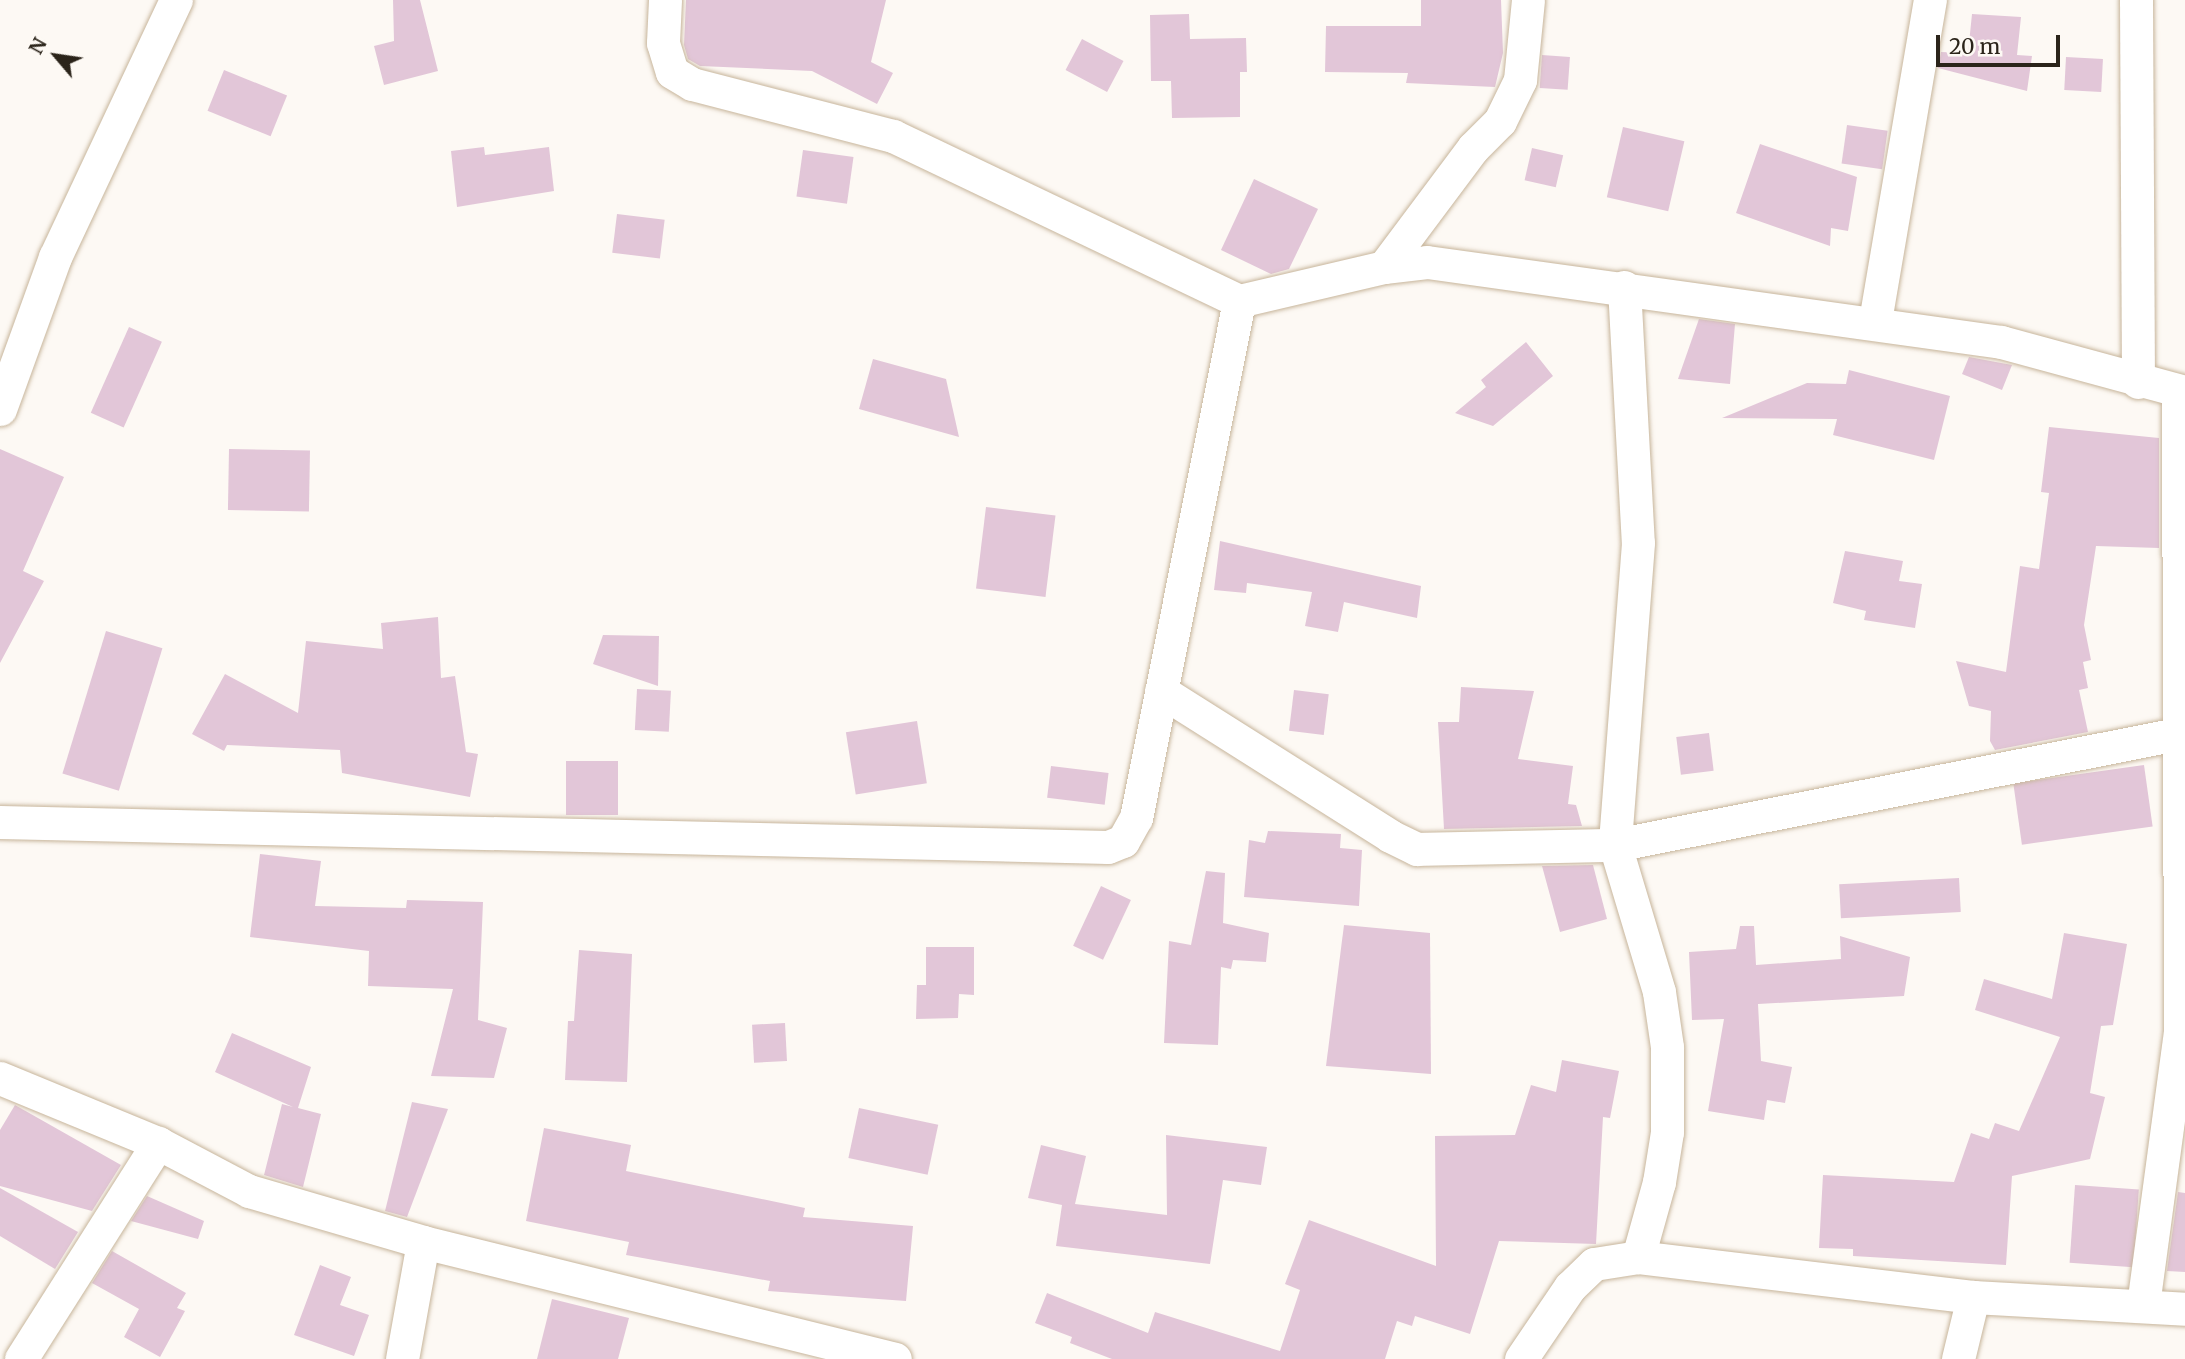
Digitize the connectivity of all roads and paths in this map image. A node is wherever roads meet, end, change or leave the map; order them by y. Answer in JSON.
{"nodes":[{"id":1,"x":176,"y":0,"type":"edge"},
{"id":2,"x":665,"y":0,"type":"edge"},
{"id":3,"x":1528,"y":0,"type":"edge"},
{"id":4,"x":1930,"y":0,"type":"edge"},
{"id":5,"x":2136,"y":0,"type":"edge"},
{"id":6,"x":1384,"y":267,"type":"junction"},
{"id":7,"x":1624,"y":287,"type":"junction"},
{"id":8,"x":1239,"y":301,"type":"junction"},
{"id":9,"x":1875,"y":321,"type":"junction"},
{"id":10,"x":2138,"y":382,"type":"junction"},
{"id":11,"x":2181,"y":392,"type":"edge"},
{"id":12,"x":0,"y":409,"type":"edge"},
{"id":13,"x":1161,"y":691,"type":"junction"},
{"id":14,"x":2182,"y":733,"type":"junction"},
{"id":15,"x":0,"y":822,"type":"edge"},
{"id":16,"x":1615,"y":845,"type":"junction"},
{"id":17,"x":2182,"y":1031,"type":"edge"},
{"id":18,"x":0,"y":1078,"type":"edge"},
{"id":19,"x":158,"y":1143,"type":"junction"},
{"id":20,"x":423,"y":1242,"type":"junction"},
{"id":21,"x":1638,"y":1257,"type":"junction"},
{"id":22,"x":1973,"y":1297,"type":"junction"},
{"id":23,"x":2143,"y":1304,"type":"junction"},
{"id":24,"x":2185,"y":1309,"type":"edge"},
{"id":25,"x":21,"y":1359,"type":"edge"},
{"id":26,"x":402,"y":1359,"type":"edge"},
{"id":27,"x":895,"y":1359,"type":"edge"},
{"id":28,"x":1521,"y":1359,"type":"edge"},
{"id":29,"x":1958,"y":1359,"type":"edge"}],
"edges":[{"from":1,"to":12,"type":"street"},
{"from":2,"to":8,"type":"street"},
{"from":3,"to":6,"type":"street"},
{"from":4,"to":9,"type":"street"},
{"from":5,"to":10,"type":"street"},
{"from":6,"to":7,"type":"street"},
{"from":6,"to":8,"type":"street"},
{"from":7,"to":9,"type":"street"},
{"from":7,"to":16,"type":"street"},
{"from":8,"to":13,"type":"street"},
{"from":9,"to":10,"type":"street"},
{"from":10,"to":11,"type":"street"},
{"from":11,"to":14,"type":"street"},
{"from":13,"to":15,"type":"street"},
{"from":13,"to":16,"type":"street"},
{"from":14,"to":16,"type":"street"},
{"from":14,"to":17,"type":"street"},
{"from":16,"to":21,"type":"street"},
{"from":17,"to":23,"type":"street"},
{"from":18,"to":19,"type":"street"},
{"from":19,"to":20,"type":"street"},
{"from":19,"to":25,"type":"street"},
{"from":20,"to":26,"type":"street"},
{"from":20,"to":27,"type":"street"},
{"from":21,"to":22,"type":"street"},
{"from":21,"to":28,"type":"street"},
{"from":22,"to":23,"type":"street"},
{"from":22,"to":29,"type":"street"},
{"from":23,"to":24,"type":"street"}]}
